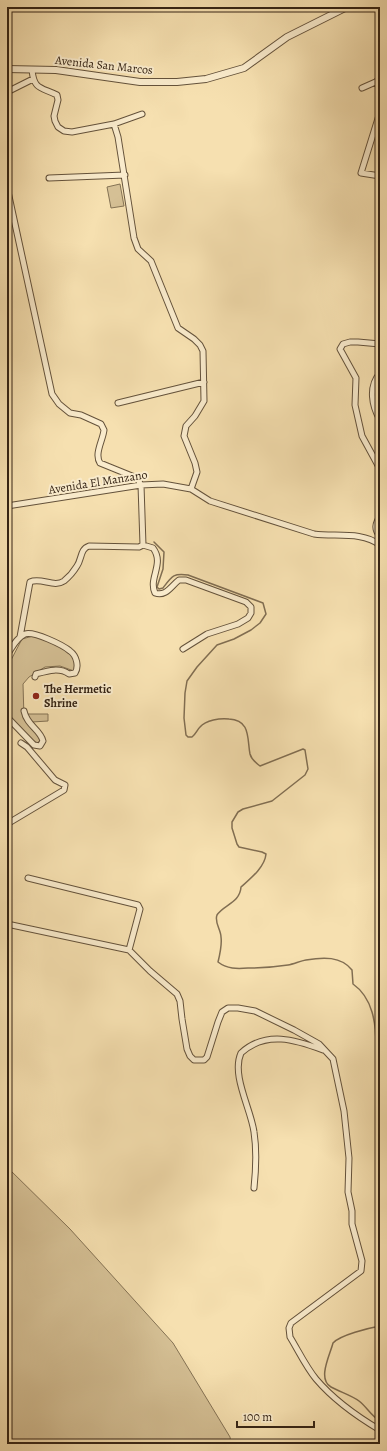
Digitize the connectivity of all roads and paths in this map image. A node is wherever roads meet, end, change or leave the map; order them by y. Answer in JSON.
{"nodes":[{"id":1,"x":347,"y":7,"type":"edge"},
{"id":2,"x":7,"y":70,"type":"edge"},
{"id":3,"x":32,"y":70,"type":"junction"},
{"id":4,"x":33,"y":79,"type":"junction"},
{"id":5,"x":379,"y":80,"type":"edge"},
{"id":6,"x":362,"y":88,"type":"dead end"},
{"id":7,"x":7,"y":92,"type":"edge"},
{"id":8,"x":380,"y":92,"type":"edge"},
{"id":9,"x":380,"y":112,"type":"edge"},
{"id":10,"x":142,"y":114,"type":"dead end"},
{"id":11,"x":114,"y":124,"type":"junction"},
{"id":12,"x":125,"y":174,"type":"junction"},
{"id":13,"x":380,"y":176,"type":"edge"},
{"id":14,"x":49,"y":178,"type":"dead end"},
{"id":15,"x":7,"y":187,"type":"edge"},
{"id":16,"x":380,"y":344,"type":"edge"},
{"id":17,"x":380,"y":373,"type":"edge"},
{"id":18,"x":204,"y":382,"type":"junction"},
{"id":19,"x":118,"y":403,"type":"dead end"},
{"id":20,"x":380,"y":420,"type":"edge"},
{"id":21,"x":380,"y":468,"type":"edge"},
{"id":22,"x":141,"y":485,"type":"junction"},
{"id":23,"x":191,"y":489,"type":"junction"},
{"id":24,"x":7,"y":506,"type":"edge"},
{"id":25,"x":380,"y":517,"type":"edge"},
{"id":26,"x":380,"y":536,"type":"edge"},
{"id":27,"x":143,"y":545,"type":"junction"},
{"id":28,"x":380,"y":545,"type":"edge"},
{"id":29,"x":20,"y":637,"type":"junction"},
{"id":30,"x":183,"y":649,"type":"dead end"},
{"id":31,"x":7,"y":655,"type":"edge"},
{"id":32,"x":35,"y":677,"type":"dead end"},
{"id":33,"x":24,"y":711,"type":"dead end"},
{"id":34,"x":7,"y":717,"type":"edge"},
{"id":35,"x":21,"y":743,"type":"dead end"},
{"id":36,"x":7,"y":824,"type":"edge"},
{"id":37,"x":28,"y":878,"type":"dead end"},
{"id":38,"x":7,"y":924,"type":"edge"},
{"id":39,"x":129,"y":950,"type":"junction"},
{"id":40,"x":326,"y":1051,"type":"junction"},
{"id":41,"x":254,"y":1188,"type":"dead end"},
{"id":42,"x":380,"y":1430,"type":"edge"}],
"edges":[{"from":1,"to":3,"type":"street","name":"Avenida San Marcos"},
{"from":2,"to":3,"type":"street","name":"Avenida San Marcos"},
{"from":3,"to":4,"type":"street"},
{"from":4,"to":7,"type":"street"},
{"from":4,"to":11,"type":"street"},
{"from":5,"to":6,"type":"street"},
{"from":5,"to":8,"type":"street"},
{"from":9,"to":13,"type":"street"},
{"from":10,"to":11,"type":"street"},
{"from":11,"to":12,"type":"street"},
{"from":12,"to":14,"type":"street"},
{"from":12,"to":18,"type":"street"},
{"from":15,"to":22,"type":"street"},
{"from":16,"to":21,"type":"street"},
{"from":17,"to":20,"type":"street"},
{"from":18,"to":19,"type":"street"},
{"from":18,"to":23,"type":"street"},
{"from":22,"to":23,"type":"street","name":"Avenida El Manzano"},
{"from":22,"to":24,"type":"street","name":"Avenida El Manzano"},
{"from":22,"to":27,"type":"street"},
{"from":23,"to":28,"type":"street"},
{"from":25,"to":26,"type":"street"},
{"from":27,"to":29,"type":"street"},
{"from":27,"to":30,"type":"street"},
{"from":29,"to":31,"type":"street"},
{"from":29,"to":32,"type":"street"},
{"from":33,"to":34,"type":"street"},
{"from":35,"to":36,"type":"street"},
{"from":37,"to":39,"type":"street"},
{"from":38,"to":39,"type":"street"},
{"from":39,"to":40,"type":"street"},
{"from":40,"to":41,"type":"street"},
{"from":40,"to":42,"type":"street"}]}
